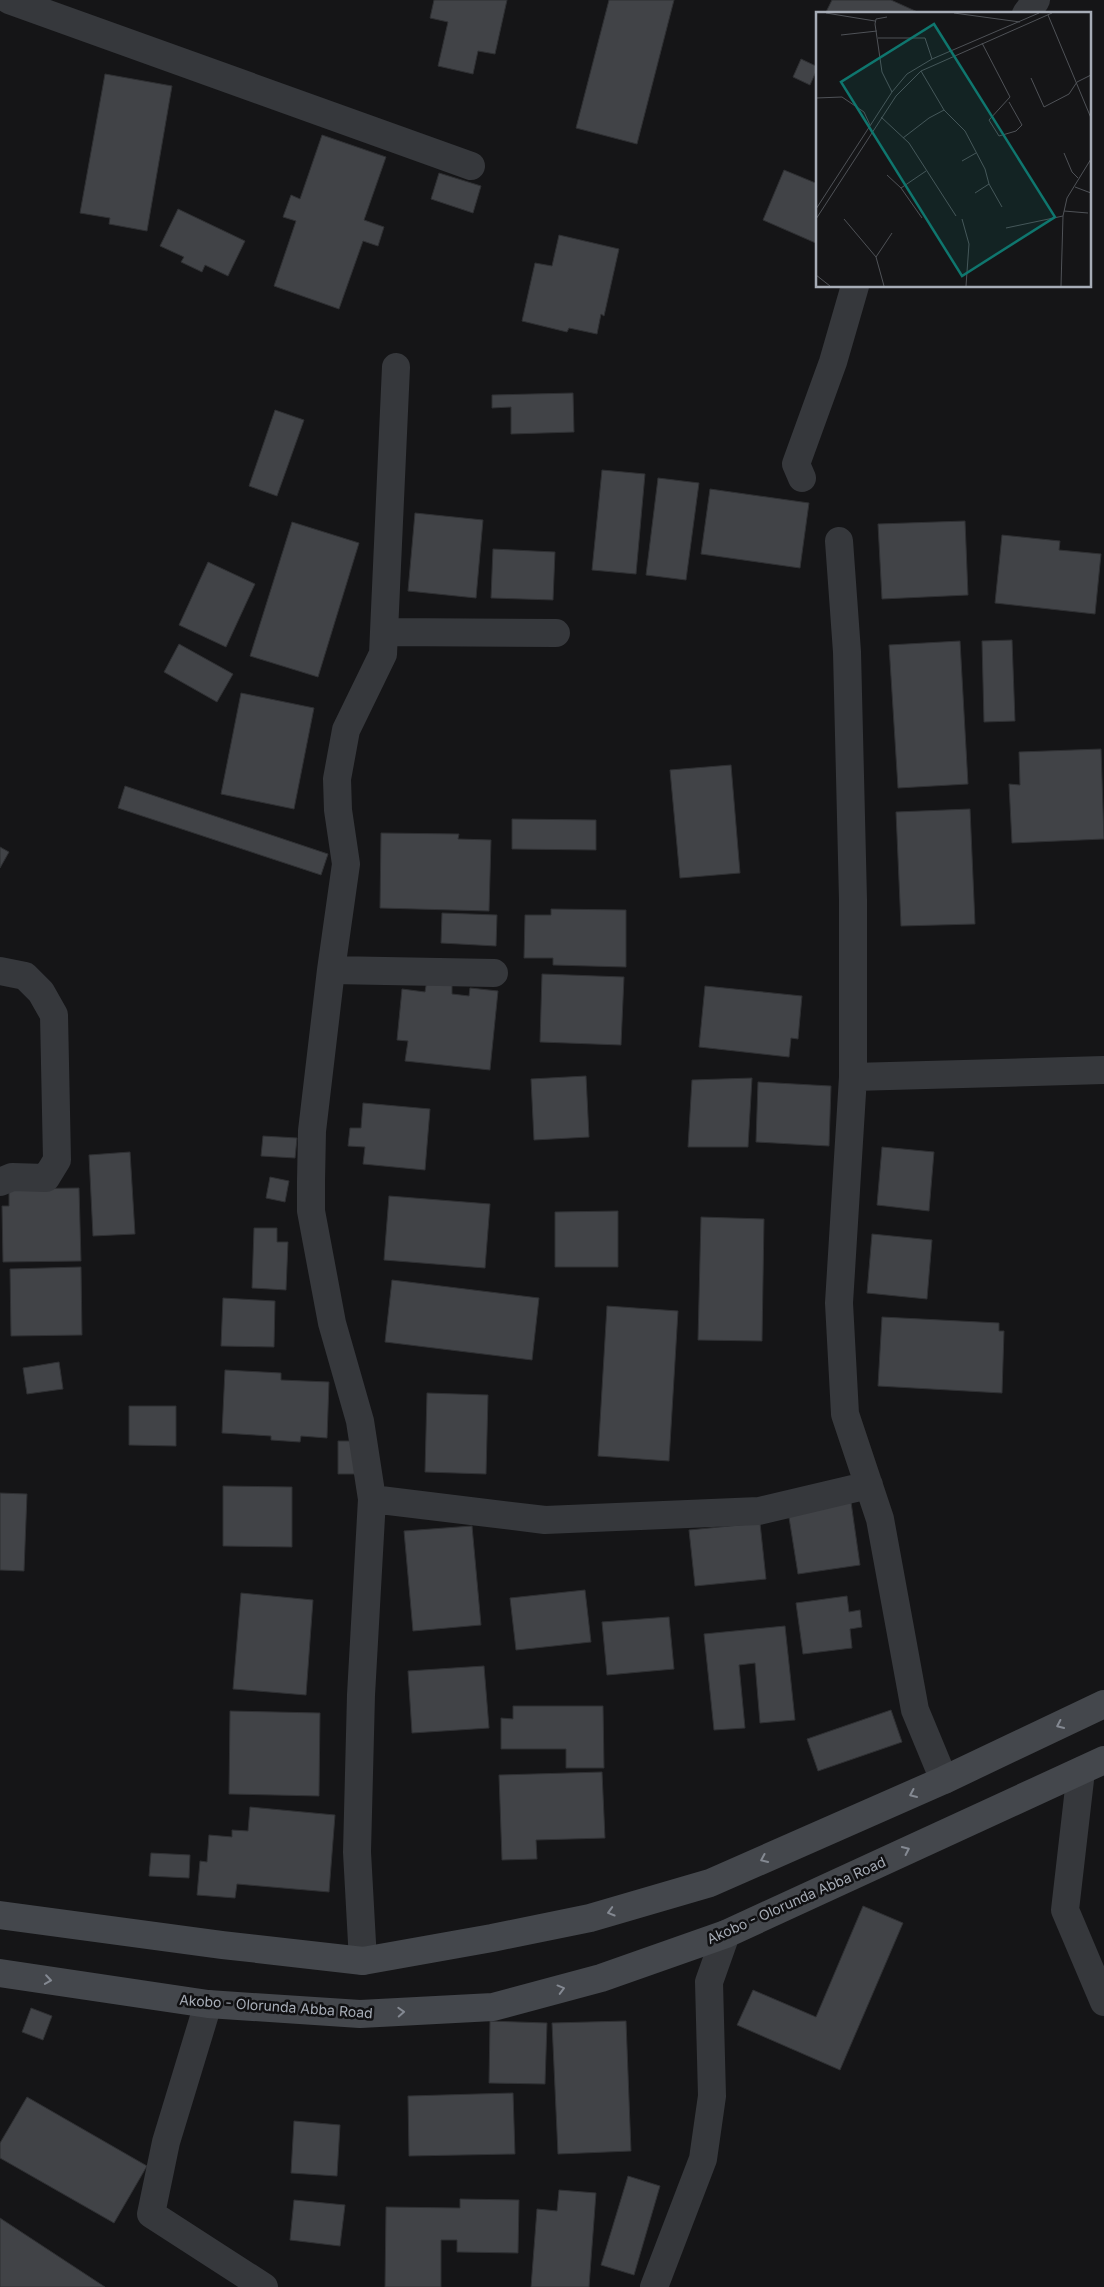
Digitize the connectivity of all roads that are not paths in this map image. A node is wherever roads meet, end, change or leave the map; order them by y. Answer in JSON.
{"nodes":[{"id":1,"x":9,"y":0,"type":"edge"},
{"id":2,"x":1036,"y":0,"type":"edge"},
{"id":3,"x":1027,"y":12,"type":"edge"},
{"id":4,"x":471,"y":166,"type":"dead end"},
{"id":5,"x":854,"y":288,"type":"edge"},
{"id":6,"x":396,"y":367,"type":"dead end"},
{"id":7,"x":802,"y":478,"type":"dead end"},
{"id":8,"x":839,"y":540,"type":"dead end"},
{"id":9,"x":384,"y":632,"type":"junction"},
{"id":10,"x":556,"y":633,"type":"dead end"},
{"id":11,"x":331,"y":970,"type":"junction"},
{"id":12,"x":0,"y":971,"type":"edge"},
{"id":13,"x":494,"y":973,"type":"dead end"},
{"id":14,"x":1104,"y":1070,"type":"edge"},
{"id":15,"x":853,"y":1077,"type":"junction"},
{"id":16,"x":0,"y":1182,"type":"edge"},
{"id":17,"x":869,"y":1485,"type":"junction"},
{"id":18,"x":372,"y":1499,"type":"junction"},
{"id":19,"x":1104,"y":1704,"type":"edge"},
{"id":20,"x":1092,"y":1766,"type":"edge"},
{"id":21,"x":944,"y":1780,"type":"junction"},
{"id":22,"x":0,"y":1915,"type":"edge"},
{"id":23,"x":726,"y":1934,"type":"junction"},
{"id":24,"x":363,"y":1961,"type":"junction"},
{"id":25,"x":0,"y":1973,"type":"edge"},
{"id":26,"x":1104,"y":2002,"type":"edge"},
{"id":27,"x":208,"y":2004,"type":"junction"},
{"id":28,"x":264,"y":2287,"type":"edge"},
{"id":29,"x":654,"y":2287,"type":"edge"}],
"edges":[{"from":1,"to":4,"type":"street"},
{"from":2,"to":3,"type":"street"},
{"from":5,"to":7,"type":"street"},
{"from":6,"to":9,"type":"street"},
{"from":8,"to":15,"type":"street"},
{"from":9,"to":10,"type":"street"},
{"from":9,"to":11,"type":"street"},
{"from":11,"to":13,"type":"street"},
{"from":11,"to":18,"type":"street"},
{"from":12,"to":16,"type":"street"},
{"from":14,"to":15,"type":"street"},
{"from":15,"to":17,"type":"street"},
{"from":17,"to":18,"type":"street"},
{"from":17,"to":21,"type":"street"},
{"from":18,"to":24,"type":"street"},
{"from":19,"to":21,"type":"main road","one_way":true},
{"from":23,"to":20,"type":"main road","name":"Akobo - Olorunda Abba Road","one_way":true},
{"from":20,"to":26,"type":"street"},
{"from":21,"to":24,"type":"main road","one_way":true},
{"from":22,"to":24,"type":"main road"},
{"from":27,"to":23,"type":"main road","name":"Akobo - Olorunda Abba Road","one_way":true},
{"from":23,"to":29,"type":"street"},
{"from":25,"to":27,"type":"main road","name":"Akobo - Olorunda Abba Road","one_way":true},
{"from":27,"to":28,"type":"street"}]}
